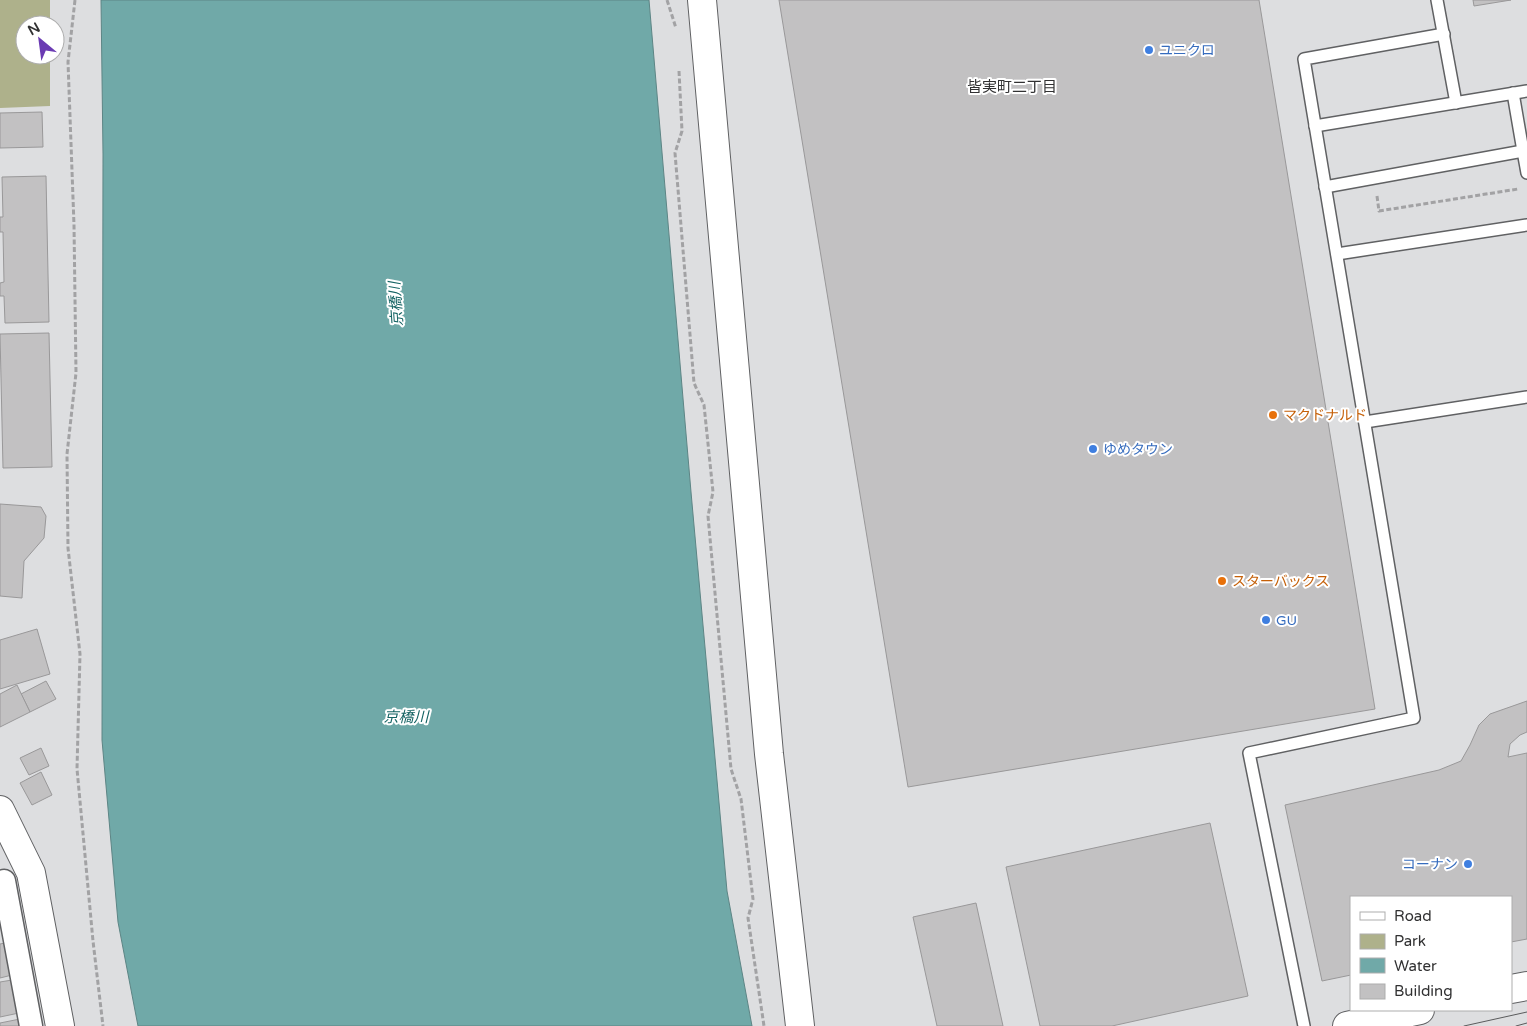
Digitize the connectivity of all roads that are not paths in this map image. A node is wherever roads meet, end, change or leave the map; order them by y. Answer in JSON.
{"nodes":[{"id":1,"x":702,"y":0,"type":"edge"},
{"id":2,"x":1437,"y":0,"type":"edge"},
{"id":3,"x":1444,"y":34,"type":"junction"},
{"id":4,"x":1527,"y":91,"type":"edge"},
{"id":5,"x":1513,"y":93,"type":"junction"},
{"id":6,"x":1456,"y":103,"type":"junction"},
{"id":7,"x":1315,"y":126,"type":"junction"},
{"id":8,"x":1523,"y":151,"type":"junction"},
{"id":9,"x":1527,"y":173,"type":"edge"},
{"id":10,"x":1325,"y":187,"type":"junction"},
{"id":11,"x":1527,"y":225,"type":"edge"},
{"id":12,"x":1337,"y":254,"type":"junction"},
{"id":13,"x":1527,"y":397,"type":"edge"},
{"id":14,"x":1365,"y":422,"type":"junction"},
{"id":15,"x":0,"y":810,"type":"edge"},
{"id":16,"x":30,"y":873,"type":"junction"},
{"id":17,"x":2,"y":881,"type":"edge"},
{"id":18,"x":1527,"y":986,"type":"edge"},
{"id":19,"x":1512,"y":989,"type":"edge"},
{"id":20,"x":1416,"y":1011,"type":"edge"},
{"id":21,"x":31,"y":1026,"type":"edge"},
{"id":22,"x":60,"y":1026,"type":"edge"},
{"id":23,"x":800,"y":1026,"type":"edge"},
{"id":24,"x":1304,"y":1026,"type":"edge"},
{"id":25,"x":1348,"y":1026,"type":"edge"}],
"edges":[{"from":1,"to":23,"type":"street"},
{"from":2,"to":3,"type":"lane"},
{"from":3,"to":6,"type":"lane"},
{"from":3,"to":7,"type":"lane"},
{"from":4,"to":5,"type":"lane"},
{"from":5,"to":6,"type":"lane"},
{"from":5,"to":8,"type":"lane"},
{"from":6,"to":7,"type":"lane"},
{"from":7,"to":10,"type":"lane"},
{"from":8,"to":9,"type":"lane"},
{"from":8,"to":10,"type":"lane"},
{"from":10,"to":12,"type":"lane"},
{"from":11,"to":12,"type":"lane"},
{"from":12,"to":14,"type":"lane"},
{"from":13,"to":14,"type":"lane"},
{"from":14,"to":24,"type":"lane"},
{"from":15,"to":16,"type":"street"},
{"from":16,"to":17,"type":"street"},
{"from":16,"to":22,"type":"street"},
{"from":17,"to":21,"type":"street"},
{"from":18,"to":19,"type":"street"},
{"from":20,"to":25,"type":"street"}]}
